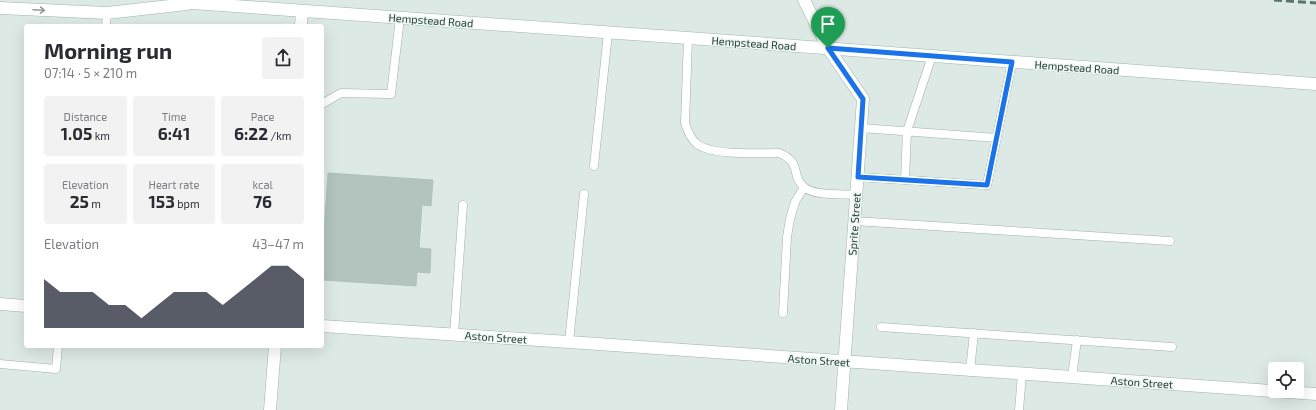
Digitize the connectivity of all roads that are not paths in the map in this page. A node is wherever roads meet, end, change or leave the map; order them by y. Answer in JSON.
{"nodes":[{"id":1,"x":176,"y":0,"type":"edge"},
{"id":2,"x":804,"y":0,"type":"edge"},
{"id":3,"x":192,"y":3,"type":"junction"},
{"id":4,"x":14,"y":4,"type":"edge"},
{"id":5,"x":0,"y":8,"type":"edge"},
{"id":6,"x":302,"y":11,"type":"junction"},
{"id":7,"x":107,"y":13,"type":"junction"},
{"id":8,"x":400,"y":18,"type":"junction"},
{"id":9,"x":106,"y":24,"type":"edge"},
{"id":10,"x":301,"y":24,"type":"edge"},
{"id":11,"x":608,"y":33,"type":"junction"},
{"id":12,"x":688,"y":38,"type":"junction"},
{"id":13,"x":828,"y":48,"type":"junction"},
{"id":14,"x":932,"y":56,"type":"junction"},
{"id":15,"x":1012,"y":62,"type":"junction"},
{"id":16,"x":1316,"y":84,"type":"edge"},
{"id":17,"x":324,"y":103,"type":"edge"},
{"id":18,"x":861,"y":128,"type":"junction"},
{"id":19,"x":907,"y":132,"type":"junction"},
{"id":20,"x":997,"y":138,"type":"junction"},
{"id":21,"x":594,"y":166,"type":"dead end"},
{"id":22,"x":858,"y":177,"type":"junction"},
{"id":23,"x":905,"y":180,"type":"junction"},
{"id":24,"x":804,"y":187,"type":"junction"},
{"id":25,"x":584,"y":194,"type":"dead end"},
{"id":26,"x":856,"y":195,"type":"junction"},
{"id":27,"x":463,"y":205,"type":"dead end"},
{"id":28,"x":854,"y":221,"type":"junction"},
{"id":29,"x":1170,"y":241,"type":"dead end"},
{"id":30,"x":0,"y":304,"type":"edge"},
{"id":31,"x":24,"y":306,"type":"edge"},
{"id":32,"x":783,"y":313,"type":"dead end"},
{"id":33,"x":324,"y":326,"type":"edge"},
{"id":34,"x":882,"y":327,"type":"dead end"},
{"id":35,"x":974,"y":333,"type":"junction"},
{"id":36,"x":454,"y":334,"type":"junction"},
{"id":37,"x":1077,"y":340,"type":"junction"},
{"id":38,"x":569,"y":342,"type":"junction"},
{"id":39,"x":1172,"y":347,"type":"dead end"},
{"id":40,"x":58,"y":348,"type":"edge"},
{"id":41,"x":275,"y":348,"type":"edge"},
{"id":42,"x":844,"y":361,"type":"junction"},
{"id":43,"x":0,"y":364,"type":"edge"},
{"id":44,"x":970,"y":370,"type":"junction"},
{"id":45,"x":1022,"y":374,"type":"junction"},
{"id":46,"x":1072,"y":377,"type":"junction"},
{"id":47,"x":1316,"y":394,"type":"edge"},
{"id":48,"x":270,"y":410,"type":"edge"},
{"id":49,"x":841,"y":410,"type":"edge"},
{"id":50,"x":1019,"y":410,"type":"edge"}],
"edges":[{"from":1,"to":3,"type":"street","name":"Hempstead Road"},
{"from":2,"to":13,"type":"street","name":"Sprite Street"},
{"from":3,"to":6,"type":"street","name":"Hempstead Road"},
{"from":3,"to":7,"type":"street","name":"Hempstead Road"},
{"from":4,"to":5,"type":"street","name":"Hempstead Road"},
{"from":4,"to":7,"type":"street","name":"Hempstead Road","one_way":true},
{"from":6,"to":8,"type":"street","name":"Hempstead Road"},
{"from":6,"to":10,"type":"street"},
{"from":7,"to":9,"type":"lane"},
{"from":8,"to":11,"type":"street","name":"Hempstead Road"},
{"from":8,"to":17,"type":"lane"},
{"from":11,"to":12,"type":"street","name":"Hempstead Road"},
{"from":11,"to":21,"type":"lane"},
{"from":12,"to":13,"type":"street","name":"Hempstead Road"},
{"from":12,"to":24,"type":"lane"},
{"from":13,"to":14,"type":"street","name":"Hempstead Road"},
{"from":13,"to":18,"type":"street","name":"Sprite Street"},
{"from":14,"to":15,"type":"street","name":"Hempstead Road"},
{"from":14,"to":19,"type":"lane"},
{"from":15,"to":16,"type":"street","name":"Hempstead Road"},
{"from":15,"to":20,"type":"lane"},
{"from":18,"to":19,"type":"lane"},
{"from":18,"to":22,"type":"street","name":"Sprite Street"},
{"from":19,"to":20,"type":"lane"},
{"from":19,"to":23,"type":"lane"},
{"from":20,"to":23,"type":"lane"},
{"from":22,"to":23,"type":"lane"},
{"from":22,"to":26,"type":"street","name":"Sprite Street"},
{"from":24,"to":26,"type":"lane"},
{"from":24,"to":32,"type":"lane"},
{"from":25,"to":38,"type":"lane"},
{"from":26,"to":28,"type":"street","name":"Sprite Street"},
{"from":27,"to":36,"type":"lane"},
{"from":28,"to":29,"type":"lane"},
{"from":28,"to":42,"type":"street","name":"Sprite Street"},
{"from":30,"to":31,"type":"street"},
{"from":33,"to":36,"type":"street","name":"Aston Street"},
{"from":34,"to":35,"type":"lane"},
{"from":35,"to":37,"type":"lane"},
{"from":35,"to":44,"type":"lane"},
{"from":36,"to":38,"type":"street","name":"Aston Street"},
{"from":37,"to":39,"type":"lane"},
{"from":37,"to":46,"type":"lane"},
{"from":38,"to":42,"type":"street","name":"Aston Street"},
{"from":40,"to":43,"type":"lane"},
{"from":41,"to":48,"type":"street"},
{"from":42,"to":44,"type":"street","name":"Aston Street"},
{"from":42,"to":49,"type":"street","name":"Sprite Street"},
{"from":44,"to":45,"type":"street","name":"Aston Street"},
{"from":45,"to":46,"type":"street","name":"Aston Street"},
{"from":45,"to":50,"type":"lane"},
{"from":46,"to":47,"type":"street","name":"Aston Street"}]}
